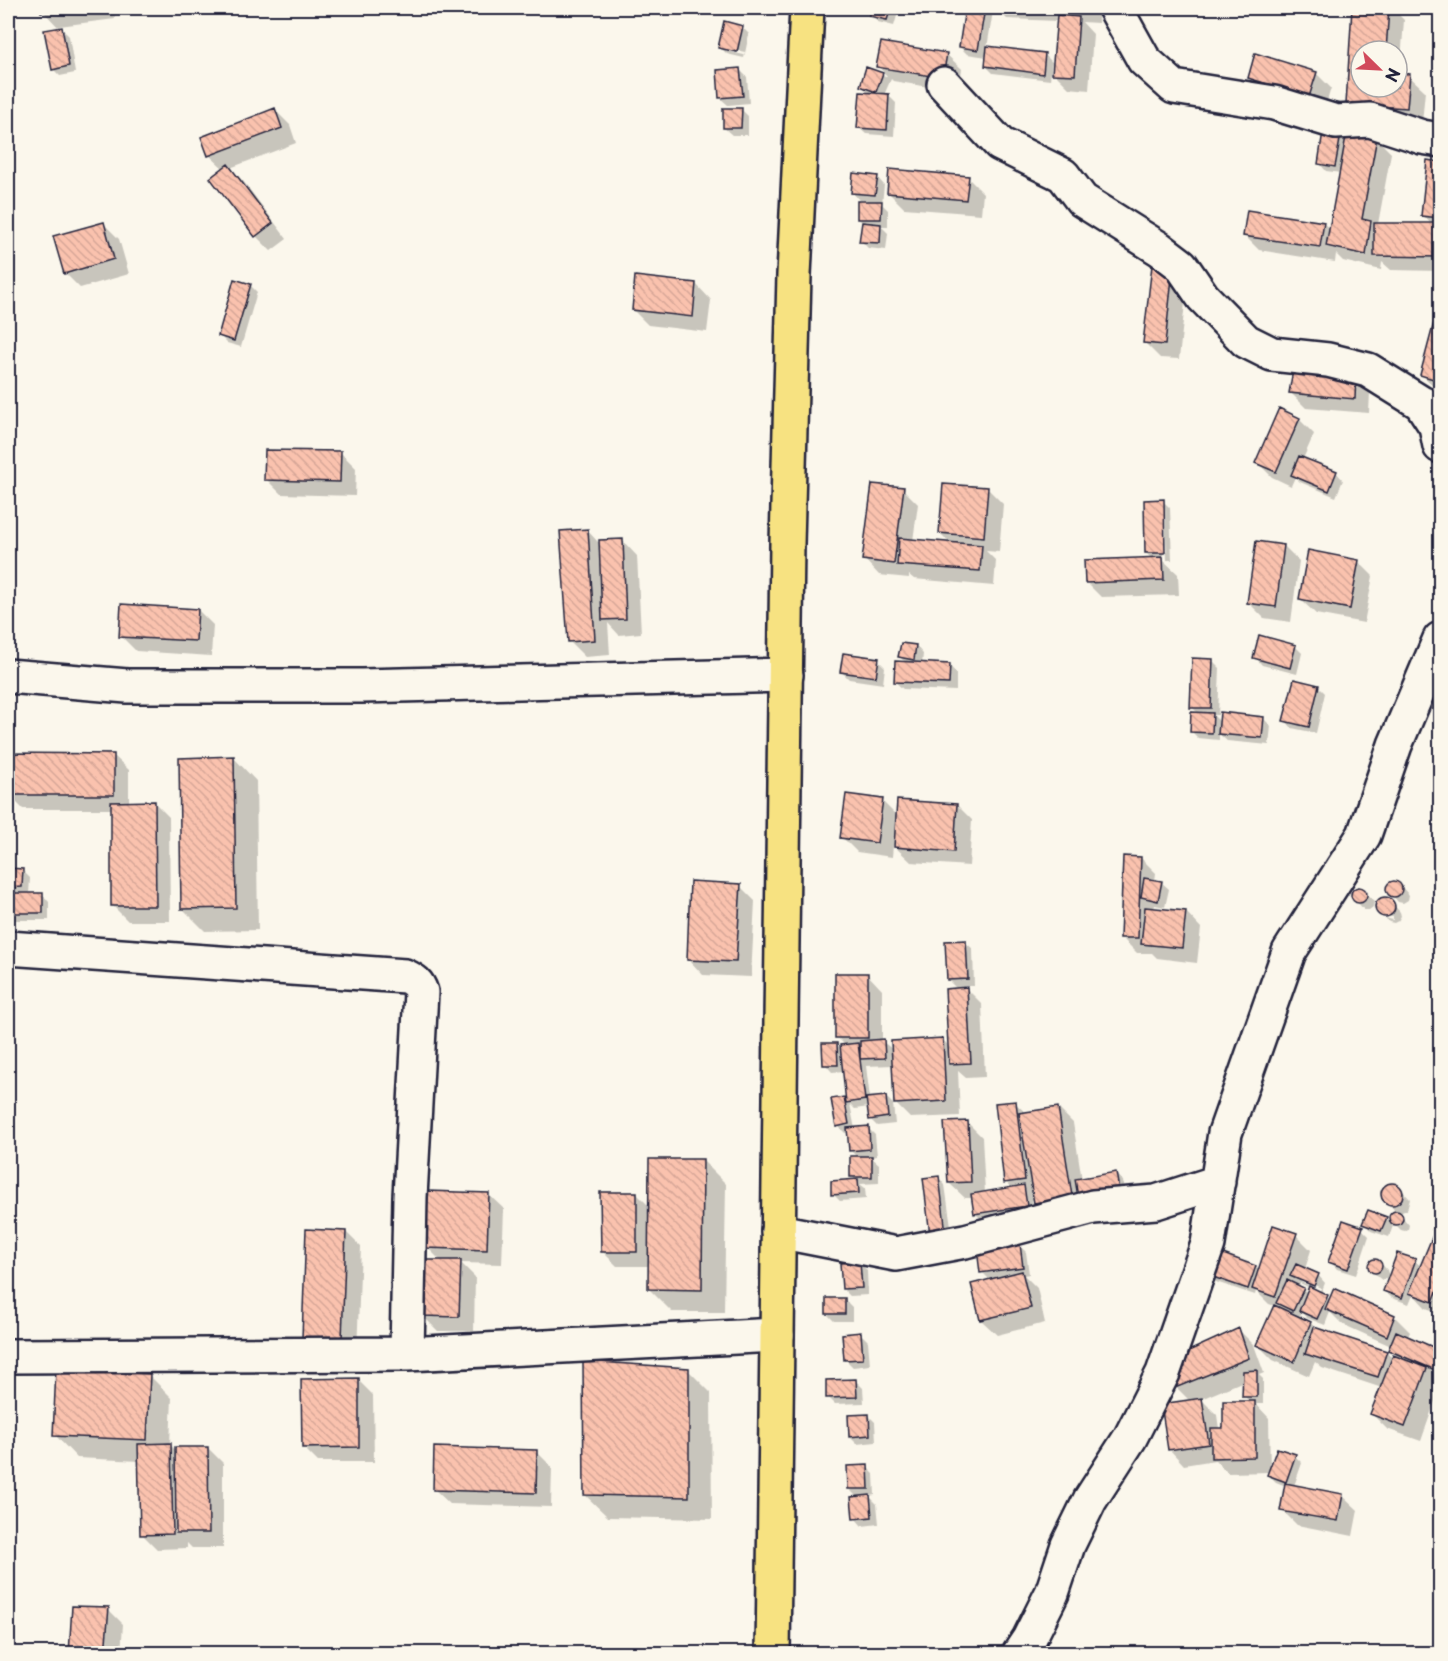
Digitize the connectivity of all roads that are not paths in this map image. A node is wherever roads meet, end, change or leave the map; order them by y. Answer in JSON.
{"nodes":[{"id":1,"x":807,"y":8,"type":"edge"},
{"id":2,"x":1115,"y":8,"type":"edge"},
{"id":3,"x":944,"y":84,"type":"dead end"},
{"id":4,"x":1440,"y":140,"type":"edge"},
{"id":5,"x":1431,"y":407,"type":"edge"},
{"id":6,"x":1440,"y":446,"type":"edge"},
{"id":7,"x":1440,"y":639,"type":"edge"},
{"id":8,"x":786,"y":675,"type":"junction"},
{"id":9,"x":8,"y":676,"type":"edge"},
{"id":10,"x":8,"y":948,"type":"edge"},
{"id":11,"x":1218,"y":1182,"type":"junction"},
{"id":12,"x":778,"y":1231,"type":"junction"},
{"id":13,"x":777,"y":1335,"type":"junction"},
{"id":14,"x":407,"y":1354,"type":"junction"},
{"id":15,"x":8,"y":1356,"type":"edge"},
{"id":16,"x":773,"y":1653,"type":"edge"},
{"id":17,"x":1019,"y":1653,"type":"edge"}],
"edges":[{"from":1,"to":8,"type":"main road"},
{"from":2,"to":4,"type":"street"},
{"from":3,"to":5,"type":"street"},
{"from":5,"to":6,"type":"street"},
{"from":7,"to":11,"type":"street"},
{"from":8,"to":9,"type":"street"},
{"from":8,"to":12,"type":"main road"},
{"from":10,"to":14,"type":"street"},
{"from":11,"to":12,"type":"street"},
{"from":11,"to":17,"type":"street"},
{"from":12,"to":13,"type":"main road"},
{"from":13,"to":14,"type":"street"},
{"from":13,"to":16,"type":"main road"},
{"from":14,"to":15,"type":"street"}]}
